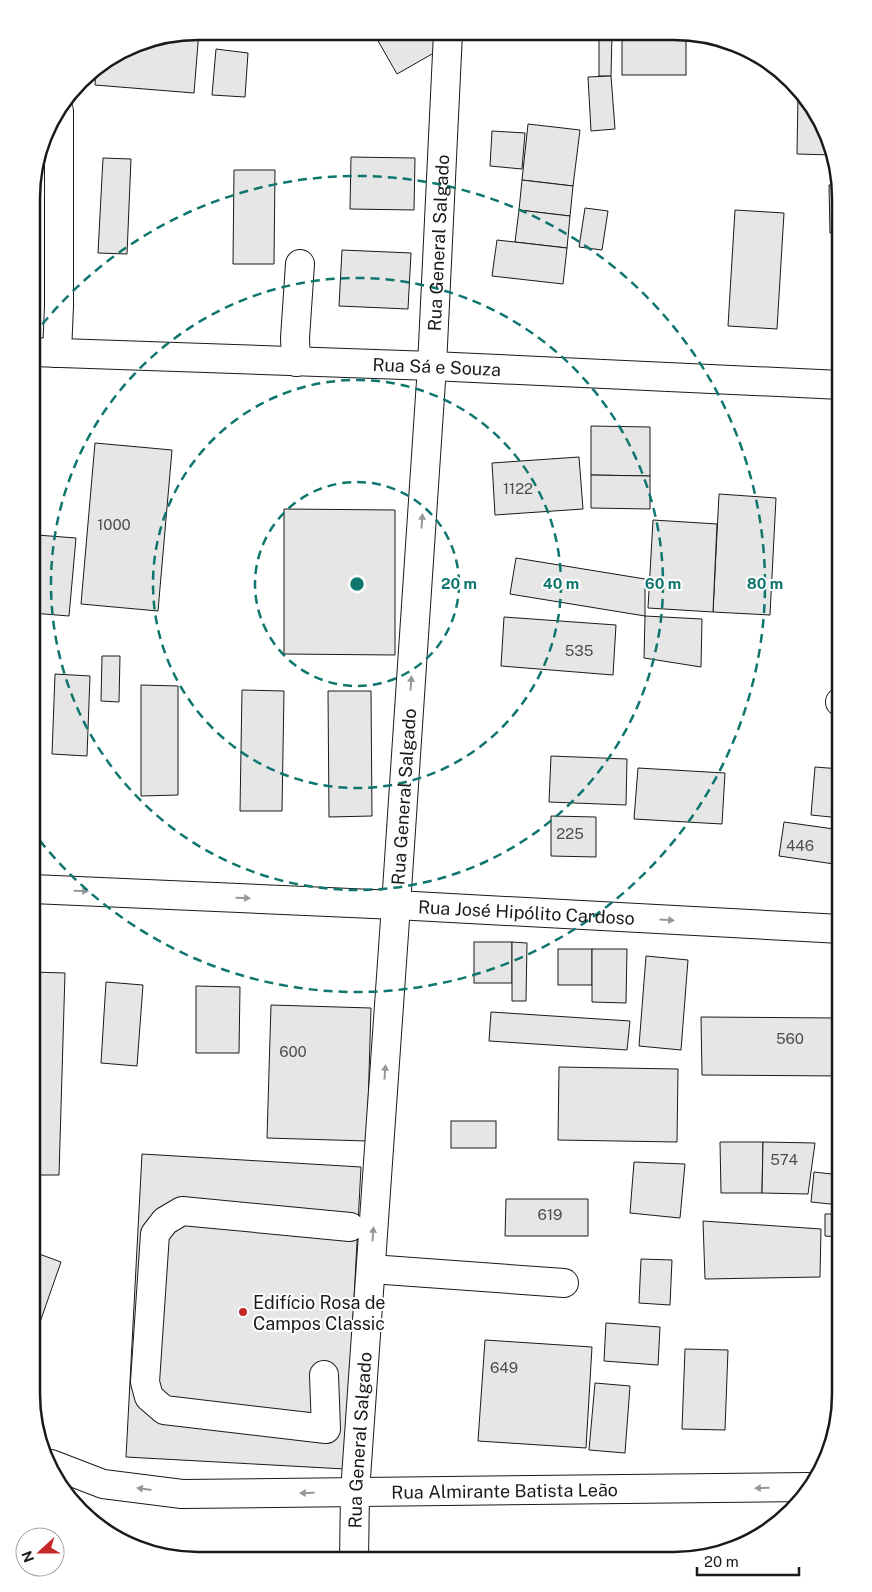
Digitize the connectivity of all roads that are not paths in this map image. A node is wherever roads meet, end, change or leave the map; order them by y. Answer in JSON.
{"nodes":[{"id":1,"x":448,"y":40,"type":"edge"},
{"id":2,"x":59,"y":123,"type":"edge"},
{"id":3,"x":300,"y":264,"type":"dead end"},
{"id":4,"x":45,"y":353,"type":"edge"},
{"id":5,"x":296,"y":362,"type":"junction"},
{"id":6,"x":432,"y":366,"type":"junction"},
{"id":7,"x":832,"y":385,"type":"edge"},
{"id":8,"x":40,"y":889,"type":"edge"},
{"id":9,"x":396,"y":905,"type":"junction"},
{"id":10,"x":832,"y":929,"type":"edge"},
{"id":11,"x":316,"y":1236,"type":"dead end"},
{"id":12,"x":371,"y":1269,"type":"junction"},
{"id":13,"x":564,"y":1283,"type":"dead end"},
{"id":14,"x":324,"y":1375,"type":"dead end"},
{"id":15,"x":58,"y":1467,"type":"edge"},
{"id":16,"x":801,"y":1487,"type":"edge"},
{"id":17,"x":355,"y":1492,"type":"junction"},
{"id":18,"x":354,"y":1552,"type":"edge"}],
"edges":[{"from":1,"to":6,"type":"street","name":"Rua General Salgado"},
{"from":2,"to":4,"type":"street"},
{"from":3,"to":5,"type":"street"},
{"from":4,"to":5,"type":"street","name":"Rua Sá e Souza"},
{"from":5,"to":6,"type":"street","name":"Rua Sá e Souza"},
{"from":6,"to":7,"type":"street","name":"Rua Sá e Souza"},
{"from":9,"to":6,"type":"street","name":"Rua General Salgado","one_way":true},
{"from":8,"to":9,"type":"street","name":"Rua José Hipólito Cardoso","one_way":true},
{"from":9,"to":10,"type":"street","name":"Rua José Hipólito Cardoso","one_way":true},
{"from":12,"to":9,"type":"street","name":"Rua General Salgado","one_way":true},
{"from":11,"to":14,"type":"street"},
{"from":12,"to":13,"type":"street"},
{"from":12,"to":17,"type":"street","name":"Rua General Salgado"},
{"from":17,"to":15,"type":"street","name":"Rua Almirante Batista Leão","one_way":true},
{"from":16,"to":17,"type":"street","name":"Rua Almirante Batista Leão","one_way":true},
{"from":17,"to":18,"type":"street","name":"Rua General Salgado"}]}
